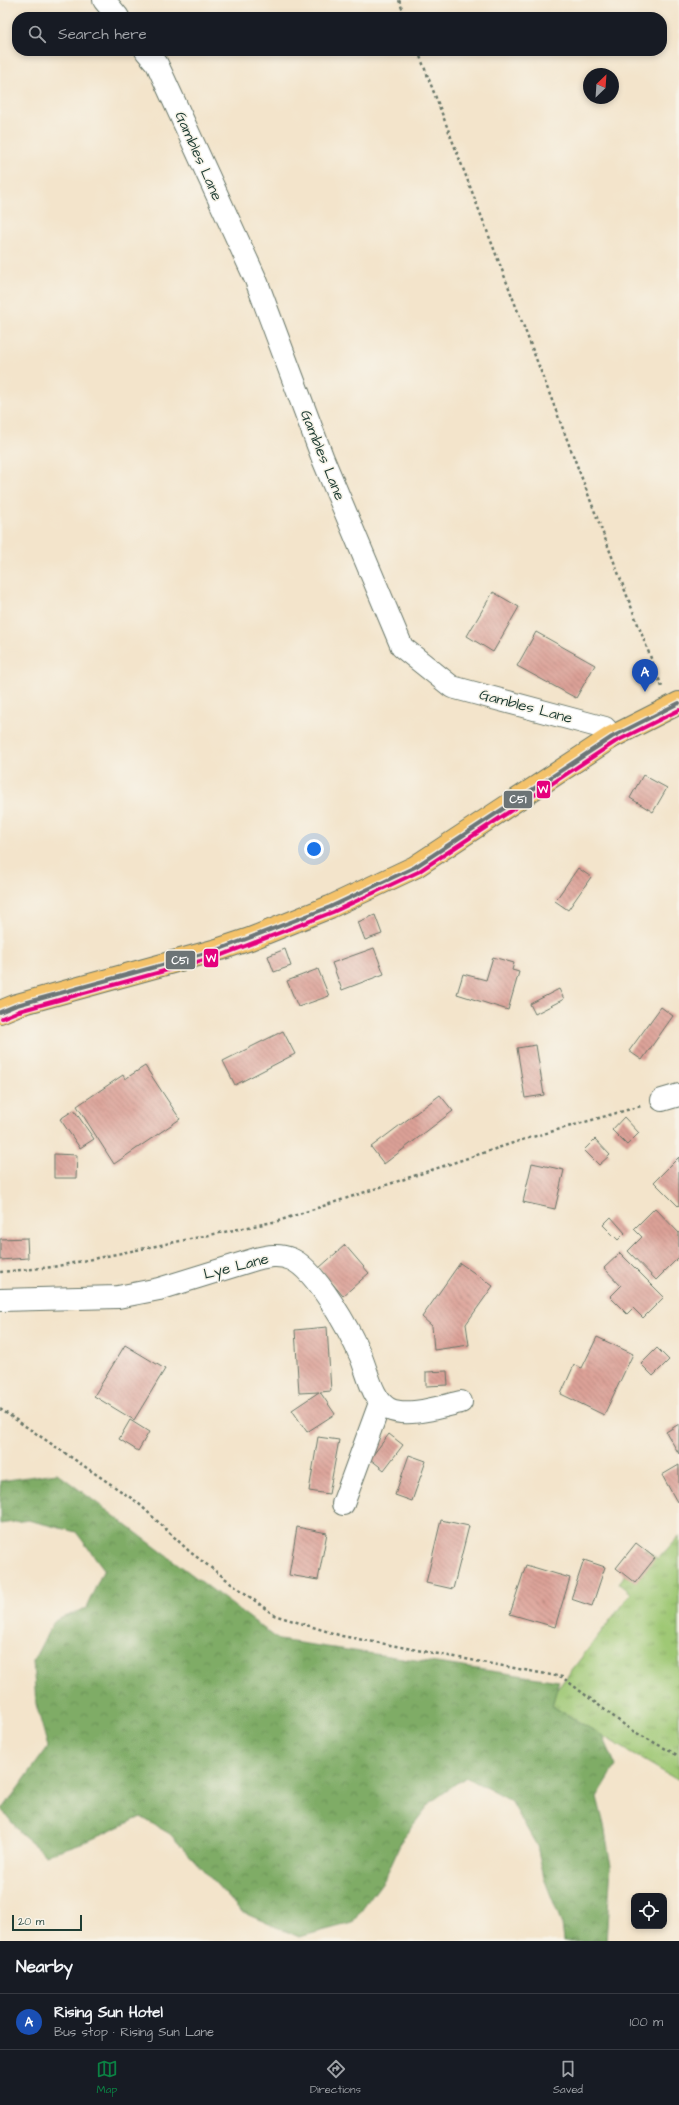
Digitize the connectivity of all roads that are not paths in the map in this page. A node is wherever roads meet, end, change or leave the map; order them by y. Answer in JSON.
{"nodes":[{"id":1,"x":104,"y":0,"type":"edge"},
{"id":2,"x":114,"y":12,"type":"edge"},
{"id":3,"x":150,"y":56,"type":"edge"},
{"id":4,"x":677,"y":707,"type":"edge"},
{"id":5,"x":612,"y":737,"type":"junction"},
{"id":6,"x":0,"y":1012,"type":"edge"},
{"id":7,"x":0,"y":1300,"type":"edge"},
{"id":8,"x":461,"y":1402,"type":"dead end"},
{"id":9,"x":380,"y":1403,"type":"junction"},
{"id":10,"x":343,"y":1504,"type":"dead end"}],
"edges":[{"from":1,"to":2,"type":"street"},
{"from":3,"to":5,"type":"street","name":"Gambles Lane"},
{"from":4,"to":5,"type":"main road"},
{"from":5,"to":6,"type":"main road"},
{"from":7,"to":9,"type":"street","name":"Lye Lane"},
{"from":8,"to":9,"type":"street"},
{"from":9,"to":10,"type":"street"}]}
